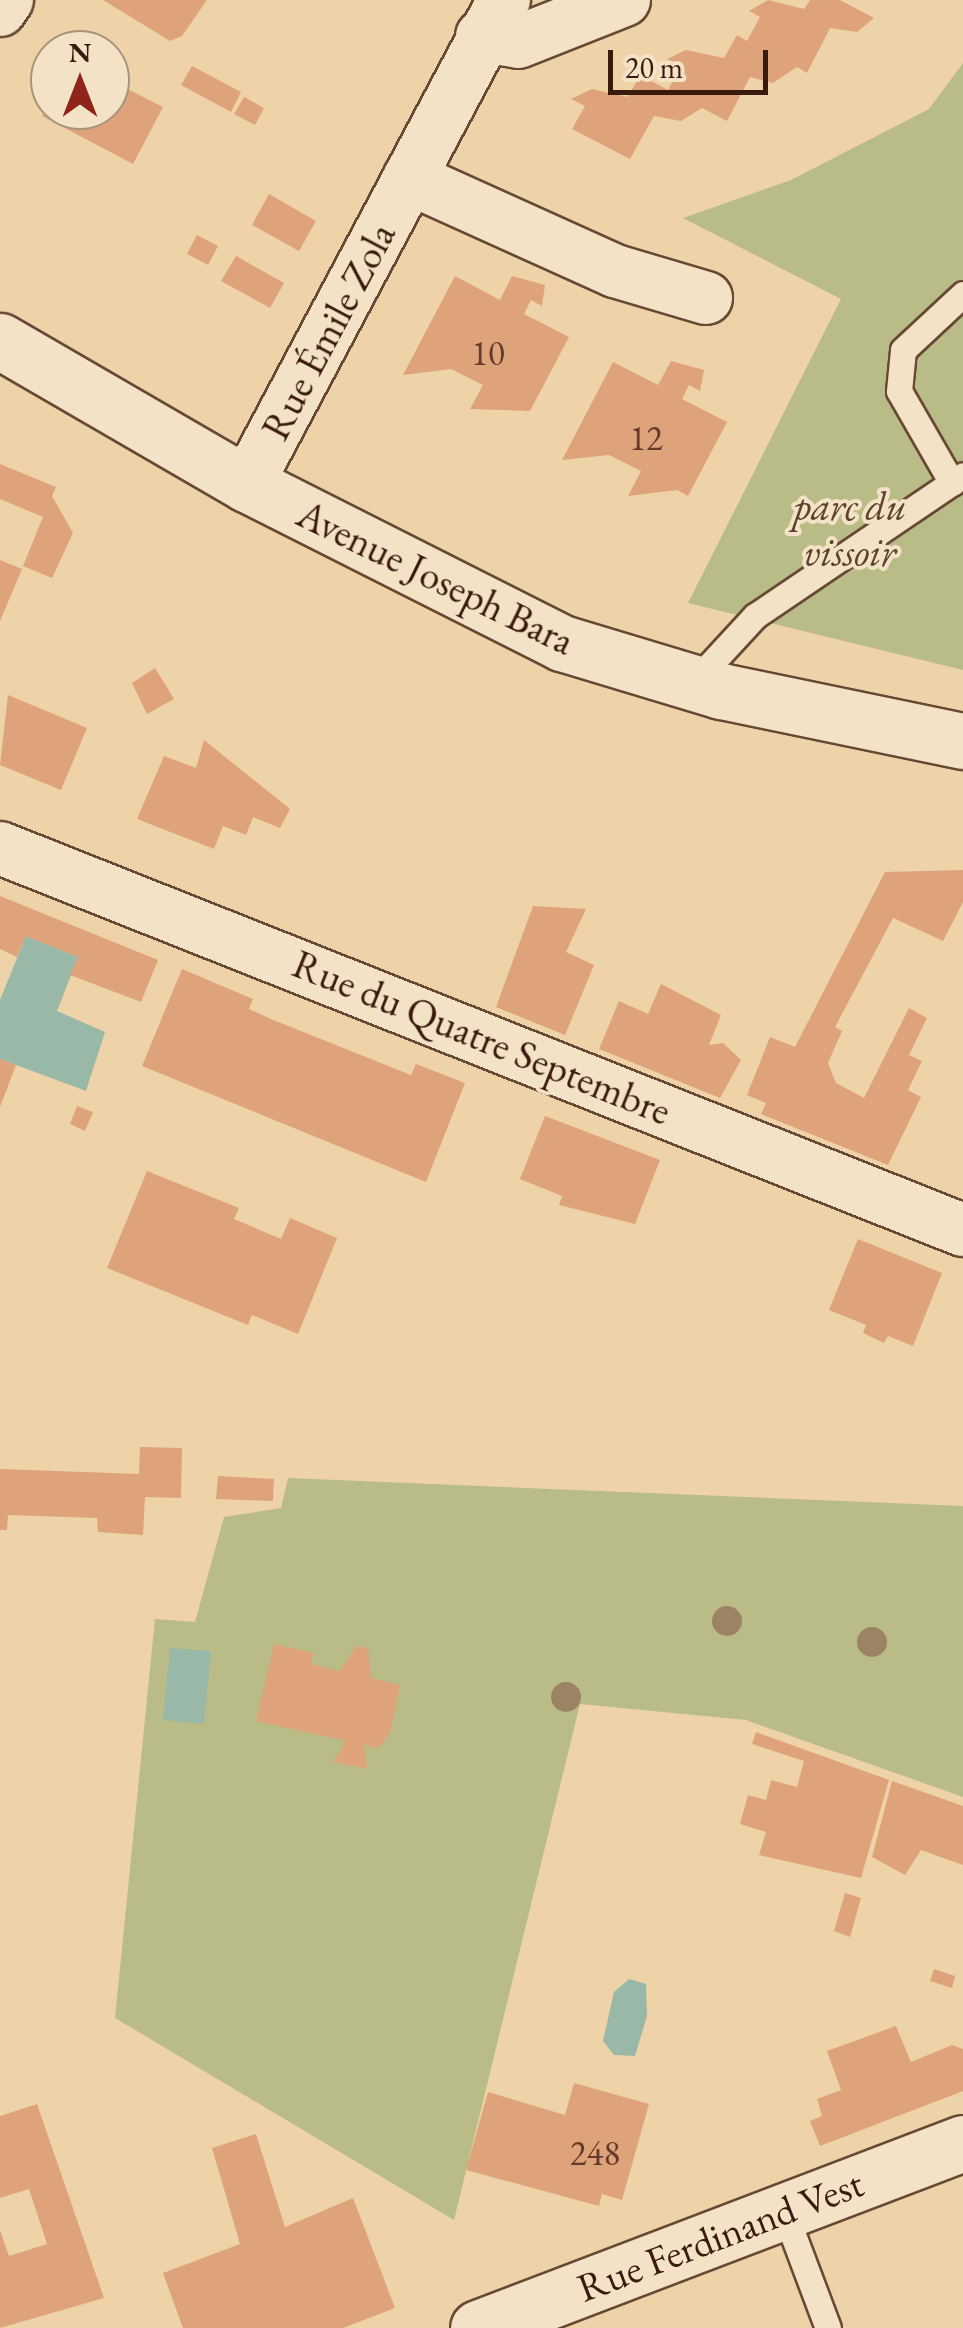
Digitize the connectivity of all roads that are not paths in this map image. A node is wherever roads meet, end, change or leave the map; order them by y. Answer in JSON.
{"nodes":[{"id":1,"x":7,"y":0,"type":"edge"},
{"id":2,"x":624,"y":0,"type":"edge"},
{"id":3,"x":0,"y":10,"type":"edge"},
{"id":4,"x":493,"y":18,"type":"edge"},
{"id":5,"x":409,"y":178,"type":"junction"},
{"id":6,"x":963,"y":294,"type":"edge"},
{"id":7,"x":706,"y":298,"type":"dead end"},
{"id":8,"x":0,"y":341,"type":"edge"},
{"id":9,"x":957,"y":480,"type":"edge"},
{"id":10,"x":247,"y":484,"type":"junction"},
{"id":11,"x":694,"y":682,"type":"junction"},
{"id":12,"x":963,"y":741,"type":"edge"},
{"id":13,"x":0,"y":848,"type":"edge"},
{"id":14,"x":963,"y":1230,"type":"edge"},
{"id":15,"x":963,"y":2143,"type":"edge"},
{"id":16,"x":784,"y":2211,"type":"junction"},
{"id":17,"x":478,"y":2328,"type":"edge"},
{"id":18,"x":828,"y":2328,"type":"edge"}],
"edges":[{"from":1,"to":3,"type":"street"},
{"from":2,"to":4,"type":"street","name":"Rue Émile Zola"},
{"from":4,"to":5,"type":"street","name":"Rue Émile Zola"},
{"from":5,"to":7,"type":"street","name":"Rue Émile Zola"},
{"from":5,"to":10,"type":"street","name":"Rue Émile Zola"},
{"from":6,"to":9,"type":"lane"},
{"from":8,"to":10,"type":"street","name":"Avenue Joseph Bara"},
{"from":9,"to":11,"type":"lane"},
{"from":10,"to":11,"type":"street","name":"Avenue Joseph Bara"},
{"from":11,"to":12,"type":"street","name":"Avenue Joseph Bara"},
{"from":13,"to":14,"type":"street","name":"Rue du Quatre Septembre"},
{"from":15,"to":16,"type":"street","name":"Rue Ferdinand Vest"},
{"from":16,"to":17,"type":"street","name":"Rue Ferdinand Vest"},
{"from":16,"to":18,"type":"lane"}]}
